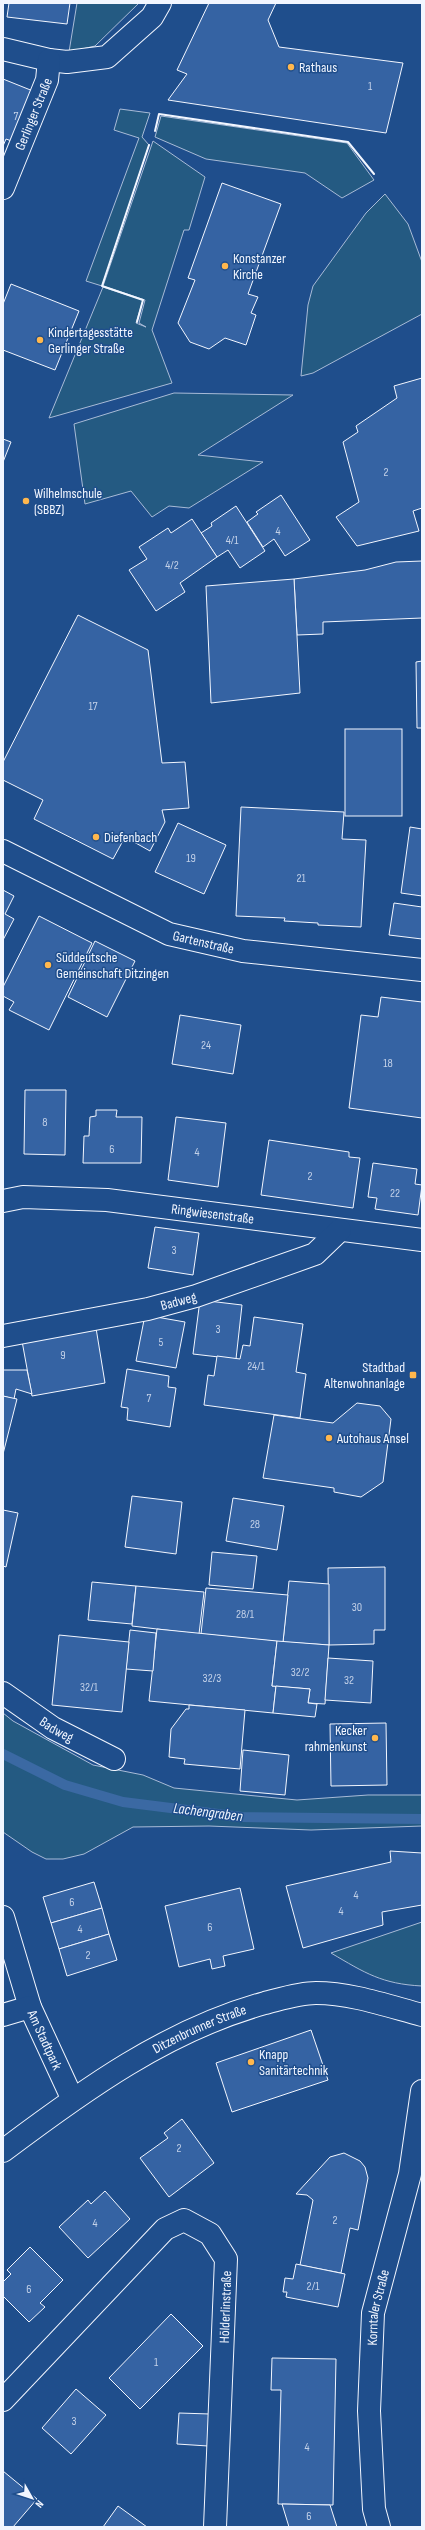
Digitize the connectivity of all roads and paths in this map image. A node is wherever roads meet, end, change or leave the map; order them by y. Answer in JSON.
{"nodes":[{"id":1,"x":156,"y":10,"type":"edge"},
{"id":2,"x":3,"y":49,"type":"edge"},
{"id":3,"x":49,"y":60,"type":"junction"},
{"id":4,"x":3,"y":188,"type":"edge"},
{"id":5,"x":3,"y":850,"type":"edge"},
{"id":6,"x":422,"y":970,"type":"edge"},
{"id":7,"x":3,"y":1201,"type":"edge"},
{"id":8,"x":340,"y":1230,"type":"junction"},
{"id":9,"x":422,"y":1240,"type":"edge"},
{"id":10,"x":3,"y":1336,"type":"edge"},
{"id":11,"x":3,"y":1693,"type":"edge"},
{"id":12,"x":114,"y":1760,"type":"dead end"},
{"id":13,"x":3,"y":1917,"type":"edge"},
{"id":14,"x":30,"y":2007,"type":"junction"},
{"id":15,"x":3,"y":2015,"type":"edge"},
{"id":16,"x":422,"y":2015,"type":"edge"},
{"id":17,"x":422,"y":2091,"type":"edge"},
{"id":18,"x":72,"y":2098,"type":"junction"},
{"id":19,"x":3,"y":2150,"type":"edge"},
{"id":20,"x":3,"y":2400,"type":"edge"},
{"id":21,"x":215,"y":2527,"type":"edge"},
{"id":22,"x":380,"y":2527,"type":"edge"}],
"edges":[{"from":1,"to":3,"type":"street","name":"Gerlinger Straße"},
{"from":2,"to":3,"type":"street","name":"Gerlinger Straße"},
{"from":3,"to":4,"type":"street","name":"Gerlinger Straße"},
{"from":5,"to":6,"type":"street","name":"Gartenstraße"},
{"from":7,"to":8,"type":"street","name":"Ringwiesenstraße"},
{"from":8,"to":9,"type":"street","name":"Ringwiesenstraße"},
{"from":8,"to":10,"type":"street","name":"Badweg"},
{"from":11,"to":12,"type":"street","name":"Badweg"},
{"from":13,"to":14,"type":"street"},
{"from":14,"to":15,"type":"street","name":"Am Stadtpark"},
{"from":14,"to":18,"type":"street","name":"Am Stadtpark"},
{"from":16,"to":18,"type":"street","name":"Ditzenbrunner Straße"},
{"from":17,"to":22,"type":"street","name":"Korntaler Straße"},
{"from":18,"to":19,"type":"street","name":"Ditzenbrunner Straße"},
{"from":20,"to":21,"type":"street","name":"Hölderlinstraße"}]}
